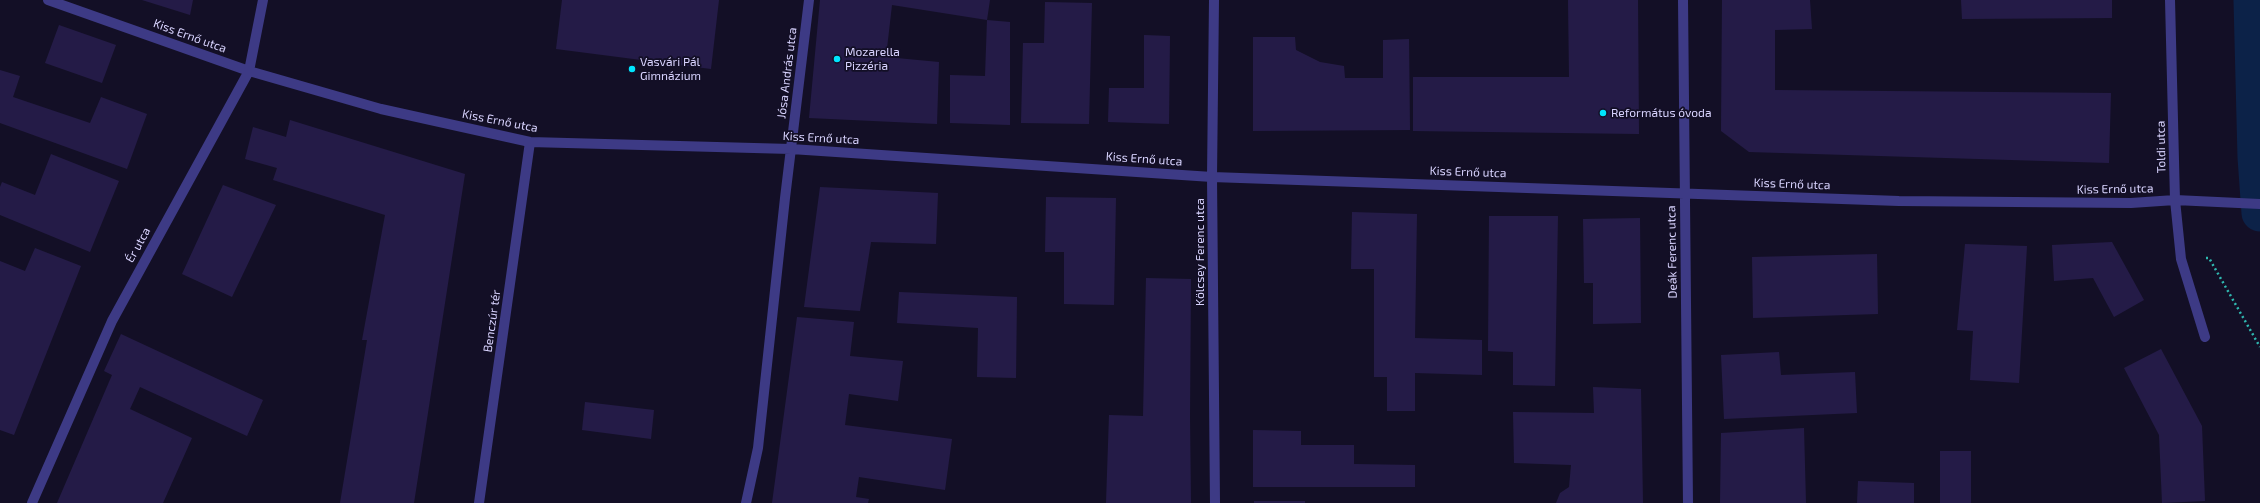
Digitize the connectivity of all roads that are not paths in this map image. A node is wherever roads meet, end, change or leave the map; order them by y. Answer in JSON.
{"nodes":[{"id":1,"x":48,"y":0,"type":"edge"},
{"id":2,"x":263,"y":0,"type":"edge"},
{"id":3,"x":809,"y":0,"type":"edge"},
{"id":4,"x":1214,"y":0,"type":"edge"},
{"id":5,"x":1683,"y":0,"type":"edge"},
{"id":6,"x":2170,"y":0,"type":"edge"},
{"id":7,"x":249,"y":71,"type":"junction"},
{"id":8,"x":530,"y":142,"type":"junction"},
{"id":9,"x":791,"y":149,"type":"junction"},
{"id":10,"x":1212,"y":177,"type":"junction"},
{"id":11,"x":1684,"y":192,"type":"junction"},
{"id":12,"x":2175,"y":200,"type":"junction"},
{"id":13,"x":2260,"y":204,"type":"edge"},
{"id":14,"x":2205,"y":337,"type":"dead end"},
{"id":15,"x":32,"y":503,"type":"edge"},
{"id":16,"x":479,"y":503,"type":"edge"},
{"id":17,"x":746,"y":503,"type":"edge"},
{"id":18,"x":1215,"y":503,"type":"edge"},
{"id":19,"x":1688,"y":503,"type":"edge"}],
"edges":[{"from":1,"to":7,"type":"street","name":"Kiss Ernő utca"},
{"from":2,"to":7,"type":"street","name":"Ér utca"},
{"from":3,"to":9,"type":"street","name":"Jósa András utca"},
{"from":4,"to":10,"type":"street","name":"Kölcsey Ferenc utca"},
{"from":5,"to":11,"type":"street","name":"Deák Ferenc utca"},
{"from":6,"to":12,"type":"street","name":"Toldi utca"},
{"from":7,"to":8,"type":"street","name":"Kiss Ernő utca"},
{"from":7,"to":15,"type":"street","name":"Ér utca"},
{"from":8,"to":9,"type":"street","name":"Kiss Ernő utca"},
{"from":8,"to":16,"type":"street","name":"Benczúr tér"},
{"from":9,"to":10,"type":"street","name":"Kiss Ernő utca"},
{"from":9,"to":17,"type":"street"},
{"from":10,"to":11,"type":"street","name":"Kiss Ernő utca"},
{"from":10,"to":18,"type":"street","name":"Kölcsey Ferenc utca"},
{"from":11,"to":12,"type":"street","name":"Kiss Ernő utca"},
{"from":11,"to":19,"type":"street","name":"Deák Ferenc utca"},
{"from":12,"to":13,"type":"street","name":"Kiss Ernő utca"},
{"from":12,"to":14,"type":"street","name":"Toldi utca"}]}
